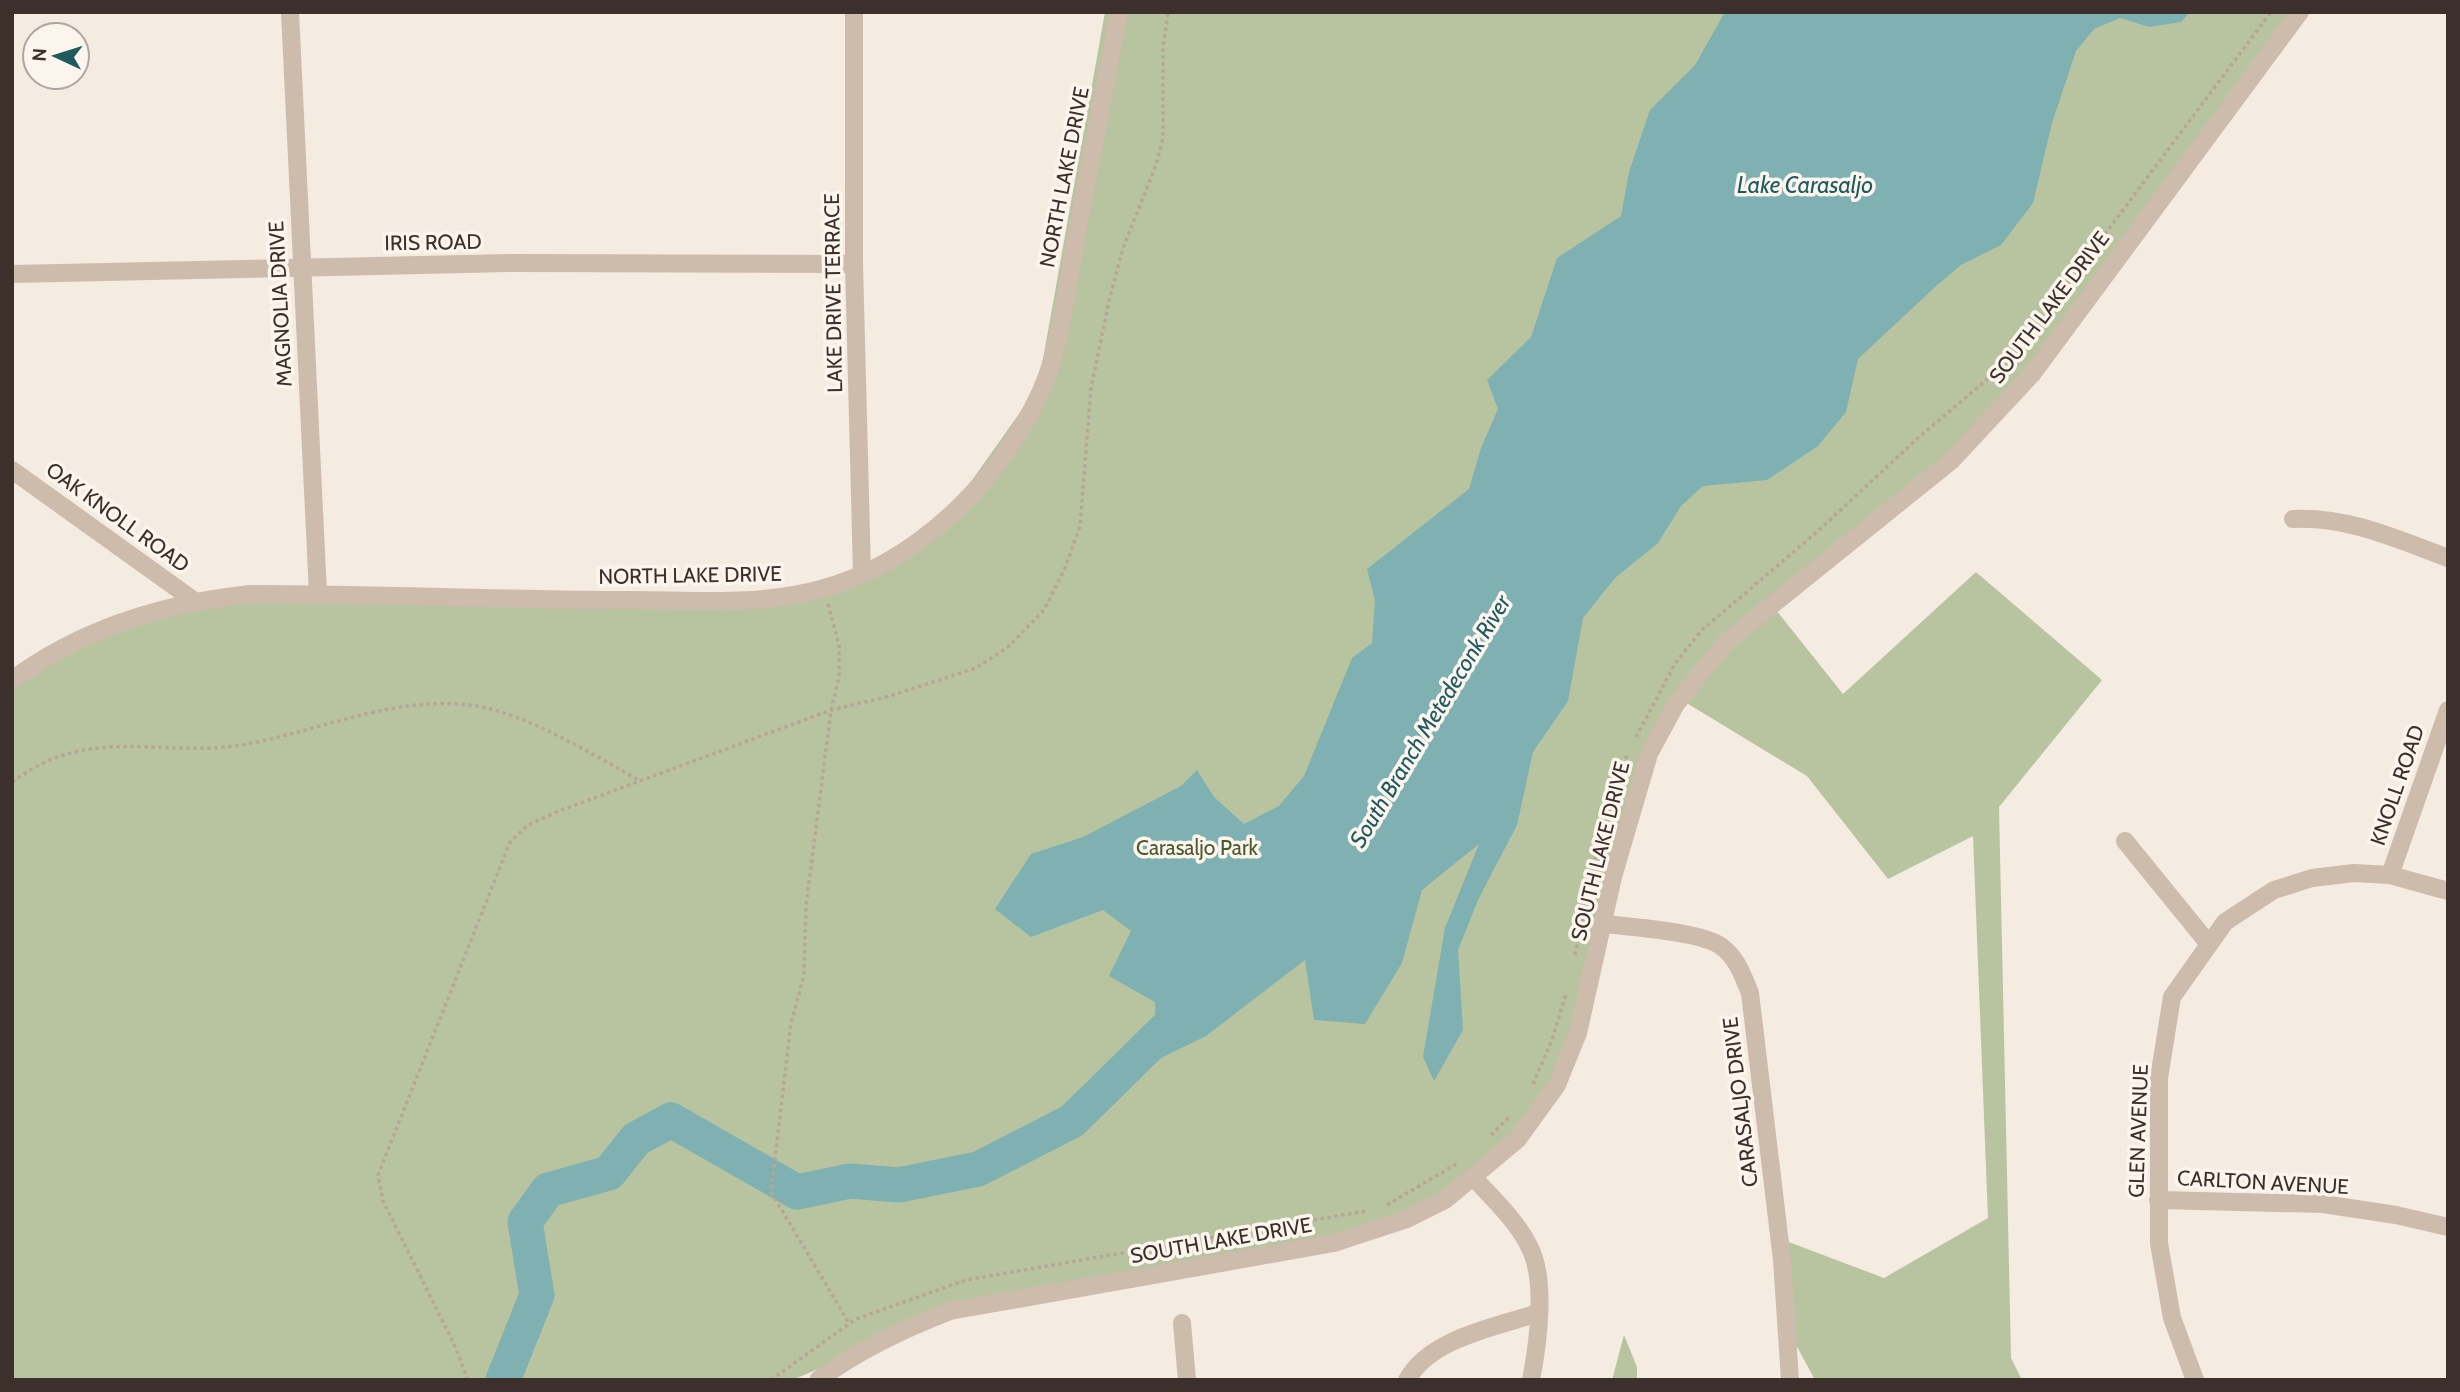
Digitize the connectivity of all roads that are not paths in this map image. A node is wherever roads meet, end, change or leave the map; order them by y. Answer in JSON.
{"nodes":[{"id":1,"x":290,"y":12,"type":"edge"},
{"id":2,"x":854,"y":12,"type":"edge"},
{"id":3,"x":1119,"y":12,"type":"edge"},
{"id":4,"x":2300,"y":12,"type":"edge"},
{"id":5,"x":854,"y":264,"type":"junction"},
{"id":6,"x":300,"y":267,"type":"junction"},
{"id":7,"x":12,"y":274,"type":"edge"},
{"id":8,"x":12,"y":470,"type":"edge"},
{"id":9,"x":2292,"y":519,"type":"dead end"},
{"id":10,"x":2448,"y":558,"type":"edge"},
{"id":11,"x":862,"y":574,"type":"junction"},
{"id":12,"x":318,"y":594,"type":"junction"},
{"id":13,"x":197,"y":602,"type":"junction"},
{"id":14,"x":12,"y":680,"type":"edge"},
{"id":15,"x":2448,"y":709,"type":"edge"},
{"id":16,"x":2125,"y":841,"type":"dead end"},
{"id":17,"x":2390,"y":875,"type":"junction"},
{"id":18,"x":2448,"y":891,"type":"edge"},
{"id":19,"x":1605,"y":924,"type":"junction"},
{"id":20,"x":2208,"y":943,"type":"junction"},
{"id":21,"x":1475,"y":1179,"type":"junction"},
{"id":22,"x":2158,"y":1200,"type":"junction"},
{"id":23,"x":2448,"y":1227,"type":"edge"},
{"id":24,"x":1538,"y":1313,"type":"junction"},
{"id":25,"x":1182,"y":1323,"type":"dead end"},
{"id":26,"x":845,"y":1360,"type":"junction"},
{"id":27,"x":818,"y":1380,"type":"edge"},
{"id":28,"x":847,"y":1380,"type":"edge"},
{"id":29,"x":1187,"y":1380,"type":"edge"},
{"id":30,"x":1407,"y":1380,"type":"edge"},
{"id":31,"x":1531,"y":1380,"type":"edge"},
{"id":32,"x":1790,"y":1380,"type":"edge"},
{"id":33,"x":2194,"y":1380,"type":"edge"}],
"edges":[{"from":1,"to":6,"type":"street","name":"MAGNOLIA DRIVE"},
{"from":2,"to":5,"type":"street","name":"LAKE DRIVE TERRACE"},
{"from":3,"to":11,"type":"street","name":"NORTH LAKE DRIVE"},
{"from":4,"to":19,"type":"street","name":"SOUTH LAKE DRIVE"},
{"from":5,"to":6,"type":"street","name":"IRIS ROAD"},
{"from":5,"to":11,"type":"street","name":"LAKE DRIVE TERRACE"},
{"from":6,"to":7,"type":"street","name":"IRIS ROAD"},
{"from":6,"to":12,"type":"street","name":"MAGNOLIA DRIVE"},
{"from":8,"to":13,"type":"street","name":"OAK KNOLL ROAD"},
{"from":9,"to":10,"type":"street"},
{"from":11,"to":12,"type":"street","name":"NORTH LAKE DRIVE"},
{"from":12,"to":13,"type":"street","name":"NORTH LAKE DRIVE"},
{"from":13,"to":14,"type":"street","name":"NORTH LAKE DRIVE"},
{"from":15,"to":17,"type":"street","name":"KNOLL ROAD"},
{"from":16,"to":20,"type":"street"},
{"from":17,"to":18,"type":"street","name":"GLEN AVENUE"},
{"from":17,"to":20,"type":"street","name":"GLEN AVENUE"},
{"from":19,"to":21,"type":"street","name":"SOUTH LAKE DRIVE"},
{"from":19,"to":32,"type":"street","name":"CARASALJO DRIVE"},
{"from":20,"to":22,"type":"street","name":"GLEN AVENUE"},
{"from":21,"to":24,"type":"street"},
{"from":21,"to":26,"type":"street","name":"SOUTH LAKE DRIVE"},
{"from":22,"to":23,"type":"street","name":"CARLTON AVENUE"},
{"from":22,"to":33,"type":"street","name":"GLEN AVENUE"},
{"from":24,"to":30,"type":"street"},
{"from":24,"to":31,"type":"street"},
{"from":25,"to":29,"type":"street"},
{"from":26,"to":27,"type":"street","name":"SOUTH LAKE DRIVE"},
{"from":26,"to":28,"type":"street"}]}
